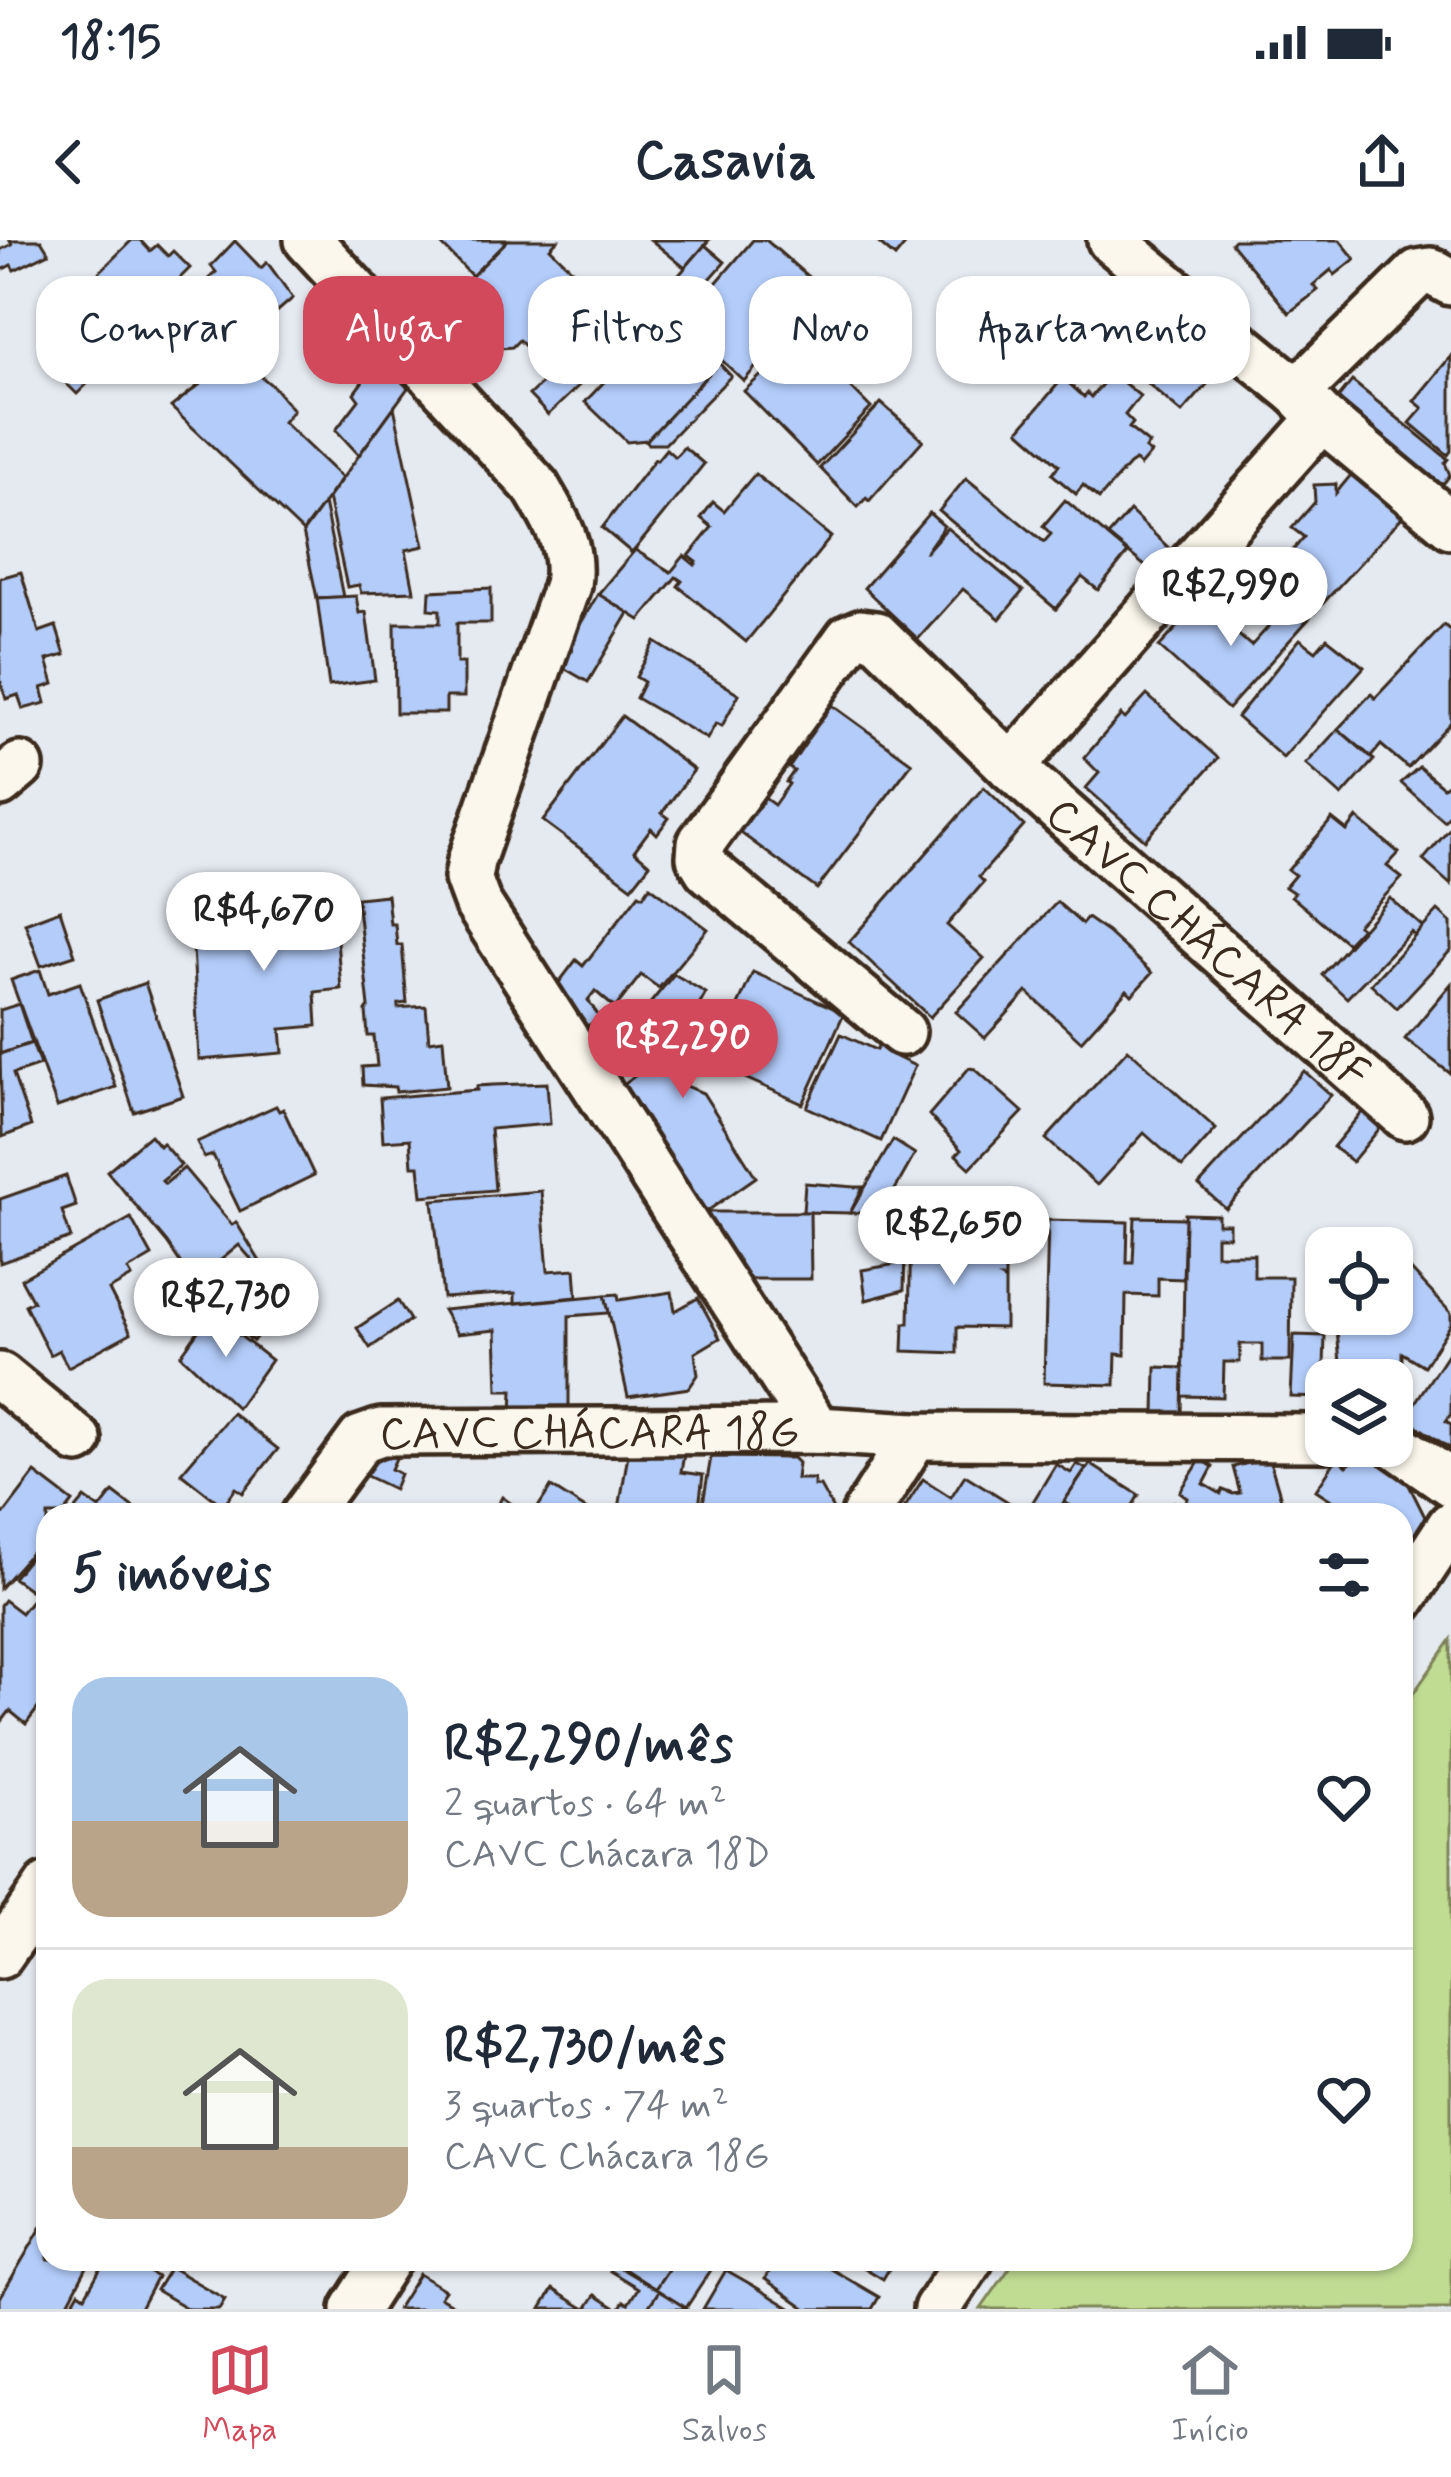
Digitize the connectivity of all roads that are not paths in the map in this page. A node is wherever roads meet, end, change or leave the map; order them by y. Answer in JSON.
{"nodes":[{"id":1,"x":308,"y":240,"type":"edge"},
{"id":2,"x":1111,"y":240,"type":"edge"},
{"id":3,"x":1451,"y":282,"type":"edge"},
{"id":4,"x":1310,"y":405,"type":"junction"},
{"id":5,"x":1451,"y":525,"type":"edge"},
{"id":6,"x":1011,"y":767,"type":"junction"},
{"id":7,"x":902,"y":1032,"type":"dead end"},
{"id":8,"x":1405,"y":1116,"type":"dead end"},
{"id":9,"x":0,"y":1376,"type":"edge"},
{"id":10,"x":817,"y":1430,"type":"junction"},
{"id":11,"x":915,"y":1436,"type":"junction"},
{"id":12,"x":1305,"y":1438,"type":"edge"},
{"id":13,"x":78,"y":1440,"type":"dead end"},
{"id":14,"x":1413,"y":1457,"type":"edge"},
{"id":15,"x":1451,"y":1483,"type":"edge"},
{"id":16,"x":314,"y":1503,"type":"edge"},
{"id":17,"x":873,"y":1503,"type":"edge"},
{"id":18,"x":1451,"y":1525,"type":"edge"},
{"id":19,"x":1413,"y":1583,"type":"edge"},
{"id":20,"x":36,"y":1903,"type":"edge"},
{"id":21,"x":0,"y":1955,"type":"edge"},
{"id":22,"x":379,"y":2271,"type":"edge"},
{"id":23,"x":962,"y":2271,"type":"edge"},
{"id":24,"x":355,"y":2309,"type":"edge"},
{"id":25,"x":937,"y":2309,"type":"edge"}],
"edges":[{"from":1,"to":10,"type":"street"},
{"from":2,"to":4,"type":"street"},
{"from":3,"to":4,"type":"street","name":"CAVC CHÁCARA 18F"},
{"from":4,"to":5,"type":"street"},
{"from":4,"to":6,"type":"street","name":"CAVC CHÁCARA 18F"},
{"from":6,"to":7,"type":"street","name":"CAVC CHÁCARA 18F"},
{"from":6,"to":8,"type":"street","name":"CAVC CHÁCARA 18F"},
{"from":9,"to":13,"type":"street"},
{"from":10,"to":11,"type":"street","name":"CAVC CHÁCARA 18G"},
{"from":10,"to":16,"type":"street","name":"CAVC CHÁCARA 18G"},
{"from":11,"to":12,"type":"street","name":"CAVC CHÁCARA 18G"},
{"from":11,"to":17,"type":"street"},
{"from":14,"to":15,"type":"street"},
{"from":18,"to":19,"type":"street"},
{"from":20,"to":21,"type":"street"},
{"from":22,"to":24,"type":"street"},
{"from":23,"to":25,"type":"street"}]}
